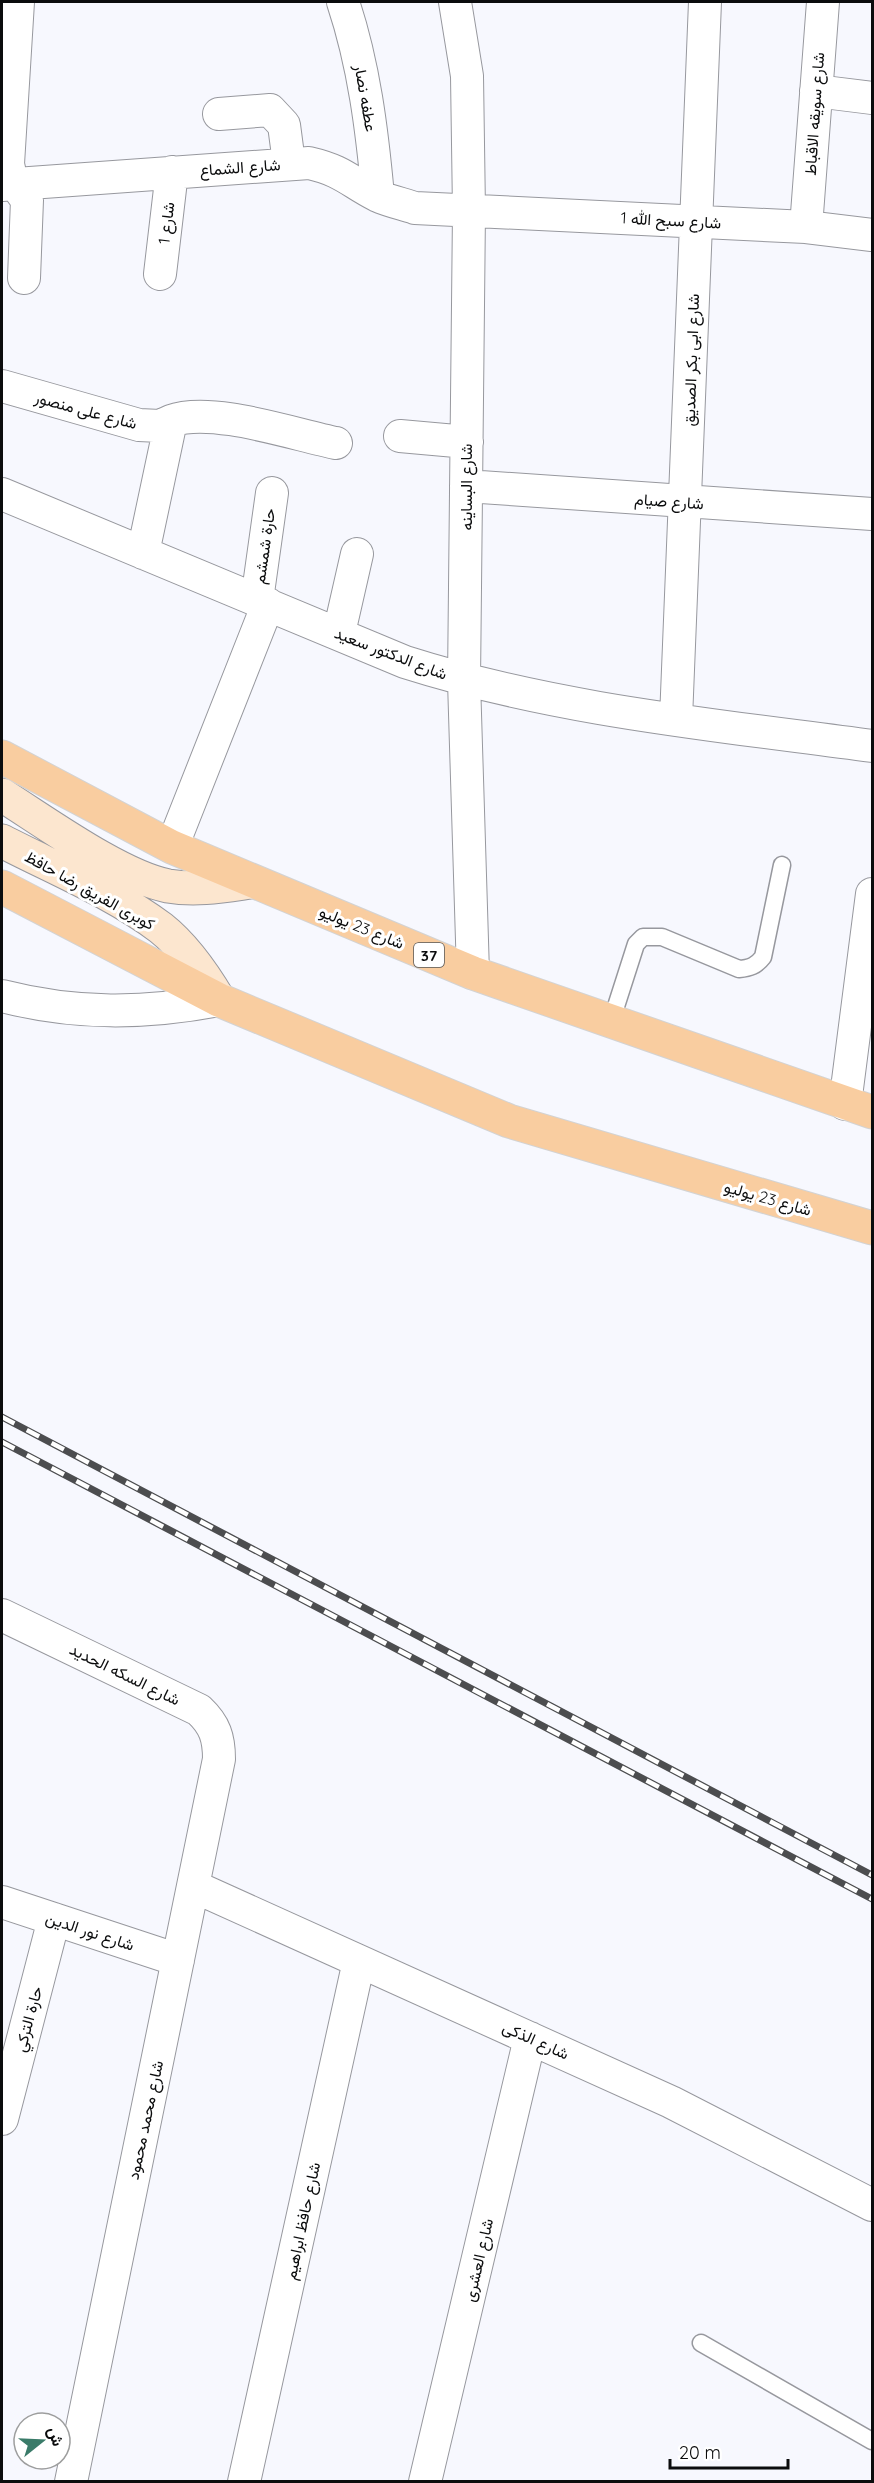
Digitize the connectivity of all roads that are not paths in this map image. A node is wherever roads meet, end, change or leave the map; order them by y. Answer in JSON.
{"nodes":[{"id":1,"x":18,"y":2,"type":"edge"},
{"id":2,"x":343,"y":2,"type":"edge"},
{"id":3,"x":454,"y":2,"type":"edge"},
{"id":4,"x":705,"y":2,"type":"edge"},
{"id":5,"x":823,"y":2,"type":"edge"},
{"id":6,"x":816,"y":91,"type":"junction"},
{"id":7,"x":873,"y":98,"type":"edge"},
{"id":8,"x":219,"y":114,"type":"dead end"},
{"id":9,"x":289,"y":163,"type":"junction"},
{"id":10,"x":172,"y":172,"type":"junction"},
{"id":11,"x":8,"y":184,"type":"edge"},
{"id":12,"x":378,"y":196,"type":"junction"},
{"id":13,"x":469,"y":211,"type":"junction"},
{"id":14,"x":696,"y":222,"type":"junction"},
{"id":15,"x":806,"y":227,"type":"junction"},
{"id":16,"x":873,"y":235,"type":"edge"},
{"id":17,"x":160,"y":274,"type":"dead end"},
{"id":18,"x":24,"y":278,"type":"dead end"},
{"id":19,"x":2,"y":386,"type":"edge"},
{"id":20,"x":171,"y":421,"type":"junction"},
{"id":21,"x":400,"y":436,"type":"dead end"},
{"id":22,"x":466,"y":442,"type":"junction"},
{"id":23,"x":336,"y":443,"type":"dead end"},
{"id":24,"x":466,"y":486,"type":"junction"},
{"id":25,"x":272,"y":493,"type":"dead end"},
{"id":26,"x":2,"y":494,"type":"edge"},
{"id":27,"x":686,"y":502,"type":"junction"},
{"id":28,"x":873,"y":514,"type":"edge"},
{"id":29,"x":143,"y":552,"type":"junction"},
{"id":30,"x":357,"y":554,"type":"dead end"},
{"id":31,"x":262,"y":602,"type":"junction"},
{"id":32,"x":339,"y":633,"type":"junction"},
{"id":33,"x":464,"y":681,"type":"junction"},
{"id":34,"x":676,"y":719,"type":"junction"},
{"id":35,"x":873,"y":746,"type":"edge"},
{"id":36,"x":2,"y":757,"type":"edge"},
{"id":37,"x":2,"y":795,"type":"edge"},
{"id":38,"x":2,"y":842,"type":"edge"},
{"id":39,"x":172,"y":846,"type":"junction"},
{"id":40,"x":782,"y":865,"type":"dead end"},
{"id":41,"x":250,"y":882,"type":"junction"},
{"id":42,"x":2,"y":887,"type":"edge"},
{"id":43,"x":873,"y":894,"type":"edge"},
{"id":44,"x":473,"y":973,"type":"junction"},
{"id":45,"x":2,"y":996,"type":"edge"},
{"id":46,"x":219,"y":1000,"type":"junction"},
{"id":47,"x":610,"y":1022,"type":"junction"},
{"id":48,"x":859,"y":1108,"type":"edge"},
{"id":49,"x":873,"y":1228,"type":"edge"},
{"id":50,"x":2,"y":1615,"type":"edge"},
{"id":51,"x":219,"y":1759,"type":"joint"},
{"id":52,"x":193,"y":1886,"type":"junction"},
{"id":53,"x":2,"y":1902,"type":"edge"},
{"id":54,"x":54,"y":1919,"type":"junction"},
{"id":55,"x":178,"y":1960,"type":"junction"},
{"id":56,"x":359,"y":1961,"type":"junction"},
{"id":57,"x":530,"y":2038,"type":"junction"},
{"id":58,"x":2,"y":2119,"type":"edge"},
{"id":59,"x":873,"y":2205,"type":"edge"},
{"id":60,"x":701,"y":2343,"type":"dead end"},
{"id":61,"x":873,"y":2441,"type":"edge"},
{"id":62,"x":71,"y":2481,"type":"edge"},
{"id":63,"x":244,"y":2481,"type":"edge"},
{"id":64,"x":425,"y":2481,"type":"edge"}],
"edges":[{"from":1,"to":11,"type":"street"},
{"from":2,"to":12,"type":"street","name":"عطفه نصار"},
{"from":3,"to":13,"type":"street","name":"شارع البساينه"},
{"from":4,"to":14,"type":"street","name":"شارع ابى بكر الصديق"},
{"from":5,"to":6,"type":"street","name":"شارع سويقه الاقباط"},
{"from":6,"to":7,"type":"street"},
{"from":6,"to":15,"type":"street","name":"شارع سويقه الاقباط"},
{"from":8,"to":9,"type":"street"},
{"from":9,"to":10,"type":"street","name":"شارع الشماع"},
{"from":9,"to":12,"type":"street","name":"شارع الشماع"},
{"from":10,"to":11,"type":"street","name":"شارع الشماع"},
{"from":10,"to":17,"type":"street","name":"شارع 1"},
{"from":11,"to":18,"type":"street"},
{"from":12,"to":13,"type":"street","name":"شارع الشماع"},
{"from":13,"to":14,"type":"street","name":"شارع سبح الله 1"},
{"from":13,"to":22,"type":"street","name":"شارع البساينه"},
{"from":14,"to":15,"type":"street","name":"شارع سبح الله 1"},
{"from":14,"to":27,"type":"street","name":"شارع ابى بكر الصديق"},
{"from":15,"to":16,"type":"street","name":"شارع سبح الله 1"},
{"from":19,"to":20,"type":"street","name":"شارع على منصور"},
{"from":20,"to":23,"type":"street","name":"شارع على منصور"},
{"from":20,"to":29,"type":"street"},
{"from":21,"to":22,"type":"street"},
{"from":22,"to":24,"type":"street","name":"شارع البساينه"},
{"from":24,"to":27,"type":"street","name":"شارع صيام"},
{"from":24,"to":33,"type":"street","name":"شارع البساينه"},
{"from":25,"to":31,"type":"street","name":"حارة شمشم"},
{"from":26,"to":29,"type":"street","name":"شارع الدكتور سعيد"},
{"from":27,"to":28,"type":"street","name":"شارع صيام"},
{"from":27,"to":34,"type":"street","name":"شارع ابى بكر الصديق"},
{"from":29,"to":31,"type":"street","name":"شارع الدكتور سعيد"},
{"from":30,"to":32,"type":"street"},
{"from":31,"to":32,"type":"street","name":"شارع الدكتور سعيد"},
{"from":31,"to":39,"type":"street","name":"حارة شمشم"},
{"from":32,"to":33,"type":"street","name":"شارع الدكتور سعيد"},
{"from":33,"to":34,"type":"street","name":"شارع الدكتور سعيد"},
{"from":33,"to":44,"type":"street","name":"شارع البساينه"},
{"from":34,"to":35,"type":"street","name":"شارع الدكتور سعيد"},
{"from":36,"to":39,"type":"main road","name":"شارع 23 يوليو","number":"37"},
{"from":37,"to":41,"type":"main road"},
{"from":38,"to":46,"type":"main road","name":"كوبرى الفريق رضا حافظ"},
{"from":39,"to":41,"type":"main road","name":"شارع 23 يوليو","number":"37"},
{"from":40,"to":47,"type":"lane"},
{"from":41,"to":44,"type":"main road","name":"شارع 23 يوليو","number":"37"},
{"from":42,"to":46,"type":"main road","name":"شارع 23 يوليو"},
{"from":43,"to":48,"type":"street"},
{"from":44,"to":47,"type":"main road","name":"شارع 23 يوليو","number":"37"},
{"from":45,"to":46,"type":"street"},
{"from":46,"to":49,"type":"main road","name":"شارع 23 يوليو"},
{"from":47,"to":48,"type":"main road","name":"شارع 23 يوليو","number":"37"},
{"from":50,"to":51,"type":"street","name":"شارع السكه الحديد"},
{"from":51,"to":52,"type":"street","name":"شارع محمد محمود"},
{"from":52,"to":55,"type":"street","name":"شارع محمد محمود"},
{"from":52,"to":56,"type":"street","name":"شارع الذكى"},
{"from":53,"to":54,"type":"street","name":"شارع نور الدين"},
{"from":54,"to":55,"type":"street","name":"شارع نور الدين"},
{"from":54,"to":58,"type":"street","name":"حارة التركي"},
{"from":55,"to":62,"type":"street","name":"شارع محمد محمود"},
{"from":56,"to":57,"type":"street","name":"شارع الذكى"},
{"from":56,"to":63,"type":"street","name":"شارع حافظ ابراهيم"},
{"from":57,"to":59,"type":"street","name":"شارع الذكى"},
{"from":57,"to":64,"type":"street","name":"شارع العشرى"},
{"from":60,"to":61,"type":"lane"}]}
